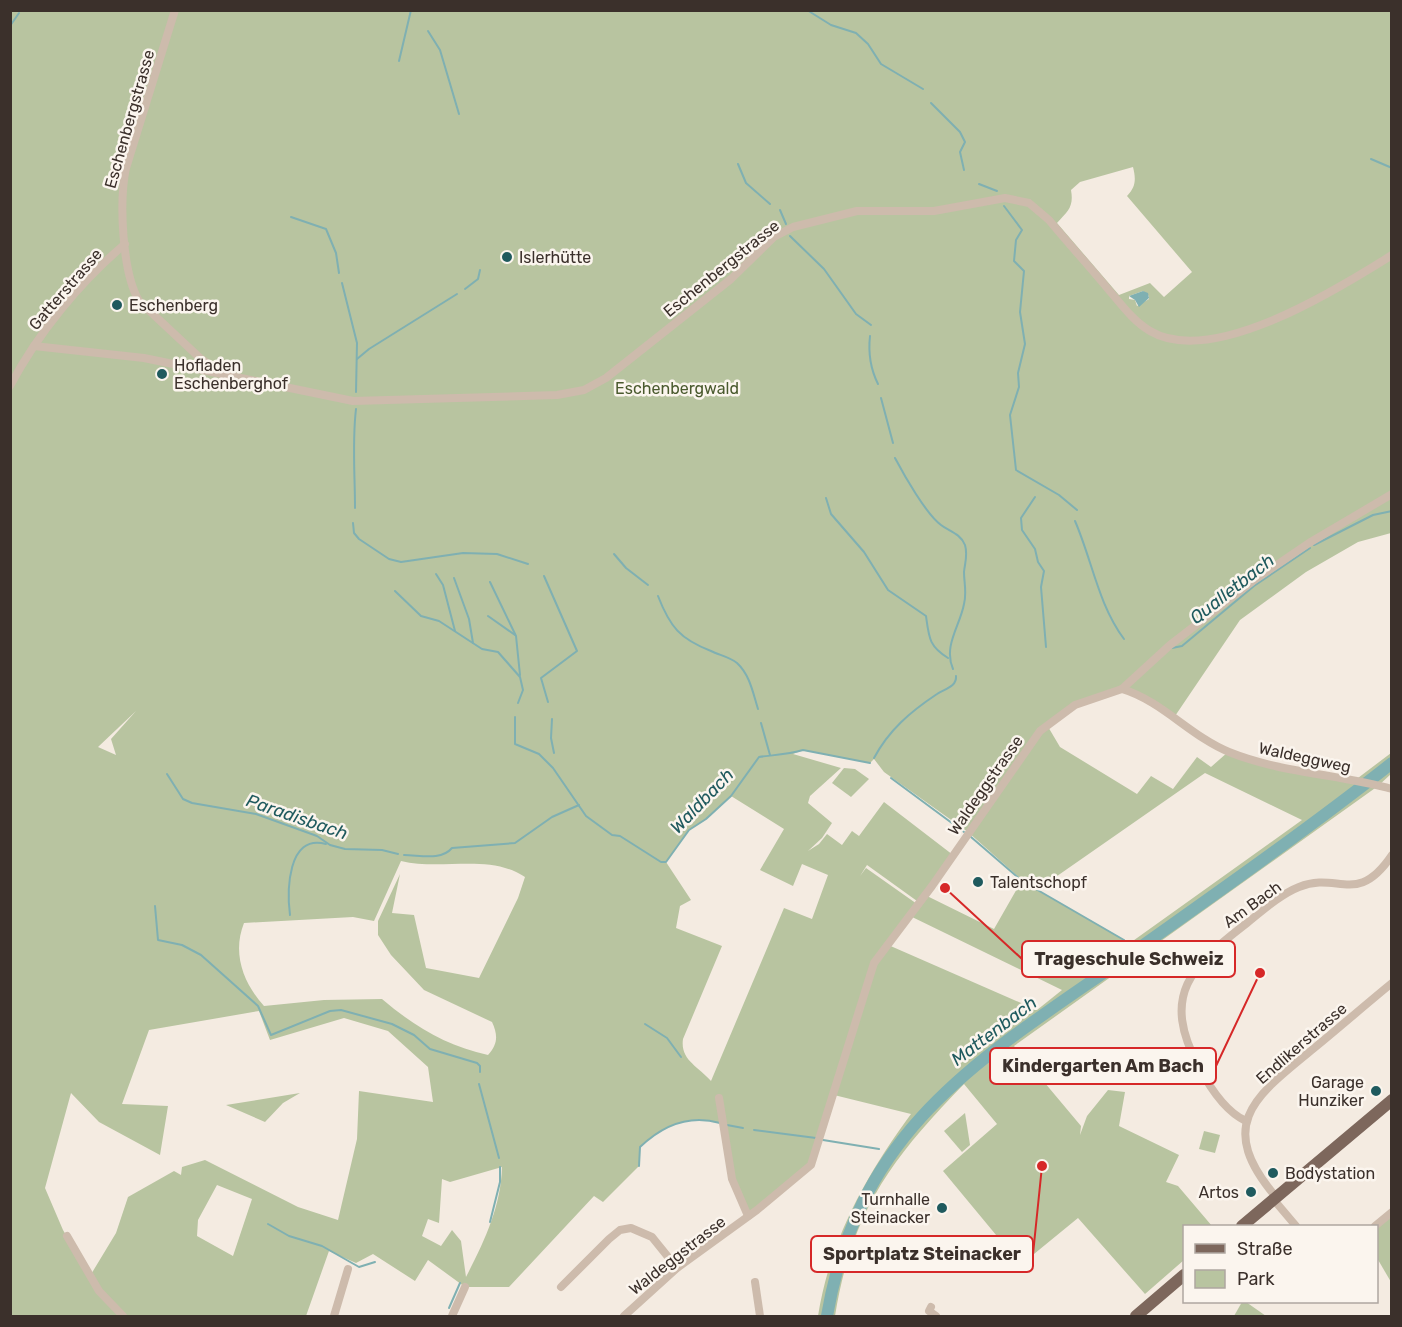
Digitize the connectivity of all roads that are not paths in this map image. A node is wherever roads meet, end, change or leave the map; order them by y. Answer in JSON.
{"nodes":[{"id":1,"x":175,"y":10,"type":"edge"},
{"id":2,"x":126,"y":244,"type":"junction"},
{"id":3,"x":1392,"y":255,"type":"edge"},
{"id":4,"x":34,"y":346,"type":"junction"},
{"id":5,"x":224,"y":374,"type":"junction"},
{"id":6,"x":10,"y":386,"type":"edge"},
{"id":7,"x":1392,"y":494,"type":"edge"},
{"id":8,"x":1122,"y":689,"type":"junction"},
{"id":9,"x":1392,"y":789,"type":"edge"},
{"id":10,"x":1392,"y":855,"type":"edge"},
{"id":11,"x":1392,"y":983,"type":"edge"},
{"id":12,"x":719,"y":1098,"type":"dead end"},
{"id":13,"x":1392,"y":1100,"type":"edge"},
{"id":14,"x":1246,"y":1121,"type":"junction"},
{"id":15,"x":1275,"y":1198,"type":"junction"},
{"id":16,"x":1392,"y":1212,"type":"edge"},
{"id":17,"x":748,"y":1216,"type":"junction"},
{"id":18,"x":1244,"y":1225,"type":"edge"},
{"id":19,"x":1295,"y":1225,"type":"edge"},
{"id":20,"x":1377,"y":1225,"type":"edge"},
{"id":21,"x":67,"y":1236,"type":"dead end"},
{"id":22,"x":677,"y":1268,"type":"junction"},
{"id":23,"x":348,"y":1269,"type":"dead end"},
{"id":24,"x":1183,"y":1277,"type":"edge"},
{"id":25,"x":755,"y":1282,"type":"dead end"},
{"id":26,"x":465,"y":1287,"type":"dead end"},
{"id":27,"x":561,"y":1287,"type":"dead end"},
{"id":28,"x":931,"y":1307,"type":"dead end"},
{"id":29,"x":123,"y":1317,"type":"edge"},
{"id":30,"x":334,"y":1317,"type":"edge"},
{"id":31,"x":452,"y":1317,"type":"edge"},
{"id":32,"x":624,"y":1317,"type":"edge"},
{"id":33,"x":760,"y":1317,"type":"edge"},
{"id":34,"x":936,"y":1317,"type":"edge"},
{"id":35,"x":1136,"y":1317,"type":"edge"}],
"edges":[{"from":1,"to":2,"type":"street","name":"Eschenbergstrasse"},
{"from":2,"to":4,"type":"street","name":"Gatterstrasse"},
{"from":2,"to":5,"type":"street","name":"Eschenbergstrasse"},
{"from":3,"to":5,"type":"street","name":"Eschenbergstrasse"},
{"from":4,"to":5,"type":"street","name":"Eschenbergstrasse"},
{"from":4,"to":6,"type":"street","name":"Gatterstrasse"},
{"from":7,"to":8,"type":"street","name":"Waldeggstrasse"},
{"from":8,"to":9,"type":"street","name":"Waldeggweg"},
{"from":8,"to":17,"type":"street","name":"Waldeggstrasse"},
{"from":10,"to":14,"type":"street","name":"Am Bach"},
{"from":11,"to":14,"type":"street","name":"Endlikerstrasse"},
{"from":12,"to":17,"type":"street","name":"Waldeggstrasse"},
{"from":13,"to":15,"type":"main road"},
{"from":14,"to":15,"type":"street"},
{"from":15,"to":18,"type":"main road"},
{"from":15,"to":19,"type":"street"},
{"from":16,"to":20,"type":"street"},
{"from":17,"to":22,"type":"street","name":"Waldeggstrasse"},
{"from":21,"to":29,"type":"street"},
{"from":22,"to":27,"type":"street"},
{"from":22,"to":32,"type":"street","name":"Waldeggstrasse"},
{"from":23,"to":30,"type":"street"},
{"from":24,"to":35,"type":"main road"},
{"from":25,"to":33,"type":"street"},
{"from":26,"to":31,"type":"street"},
{"from":28,"to":34,"type":"street"}]}
